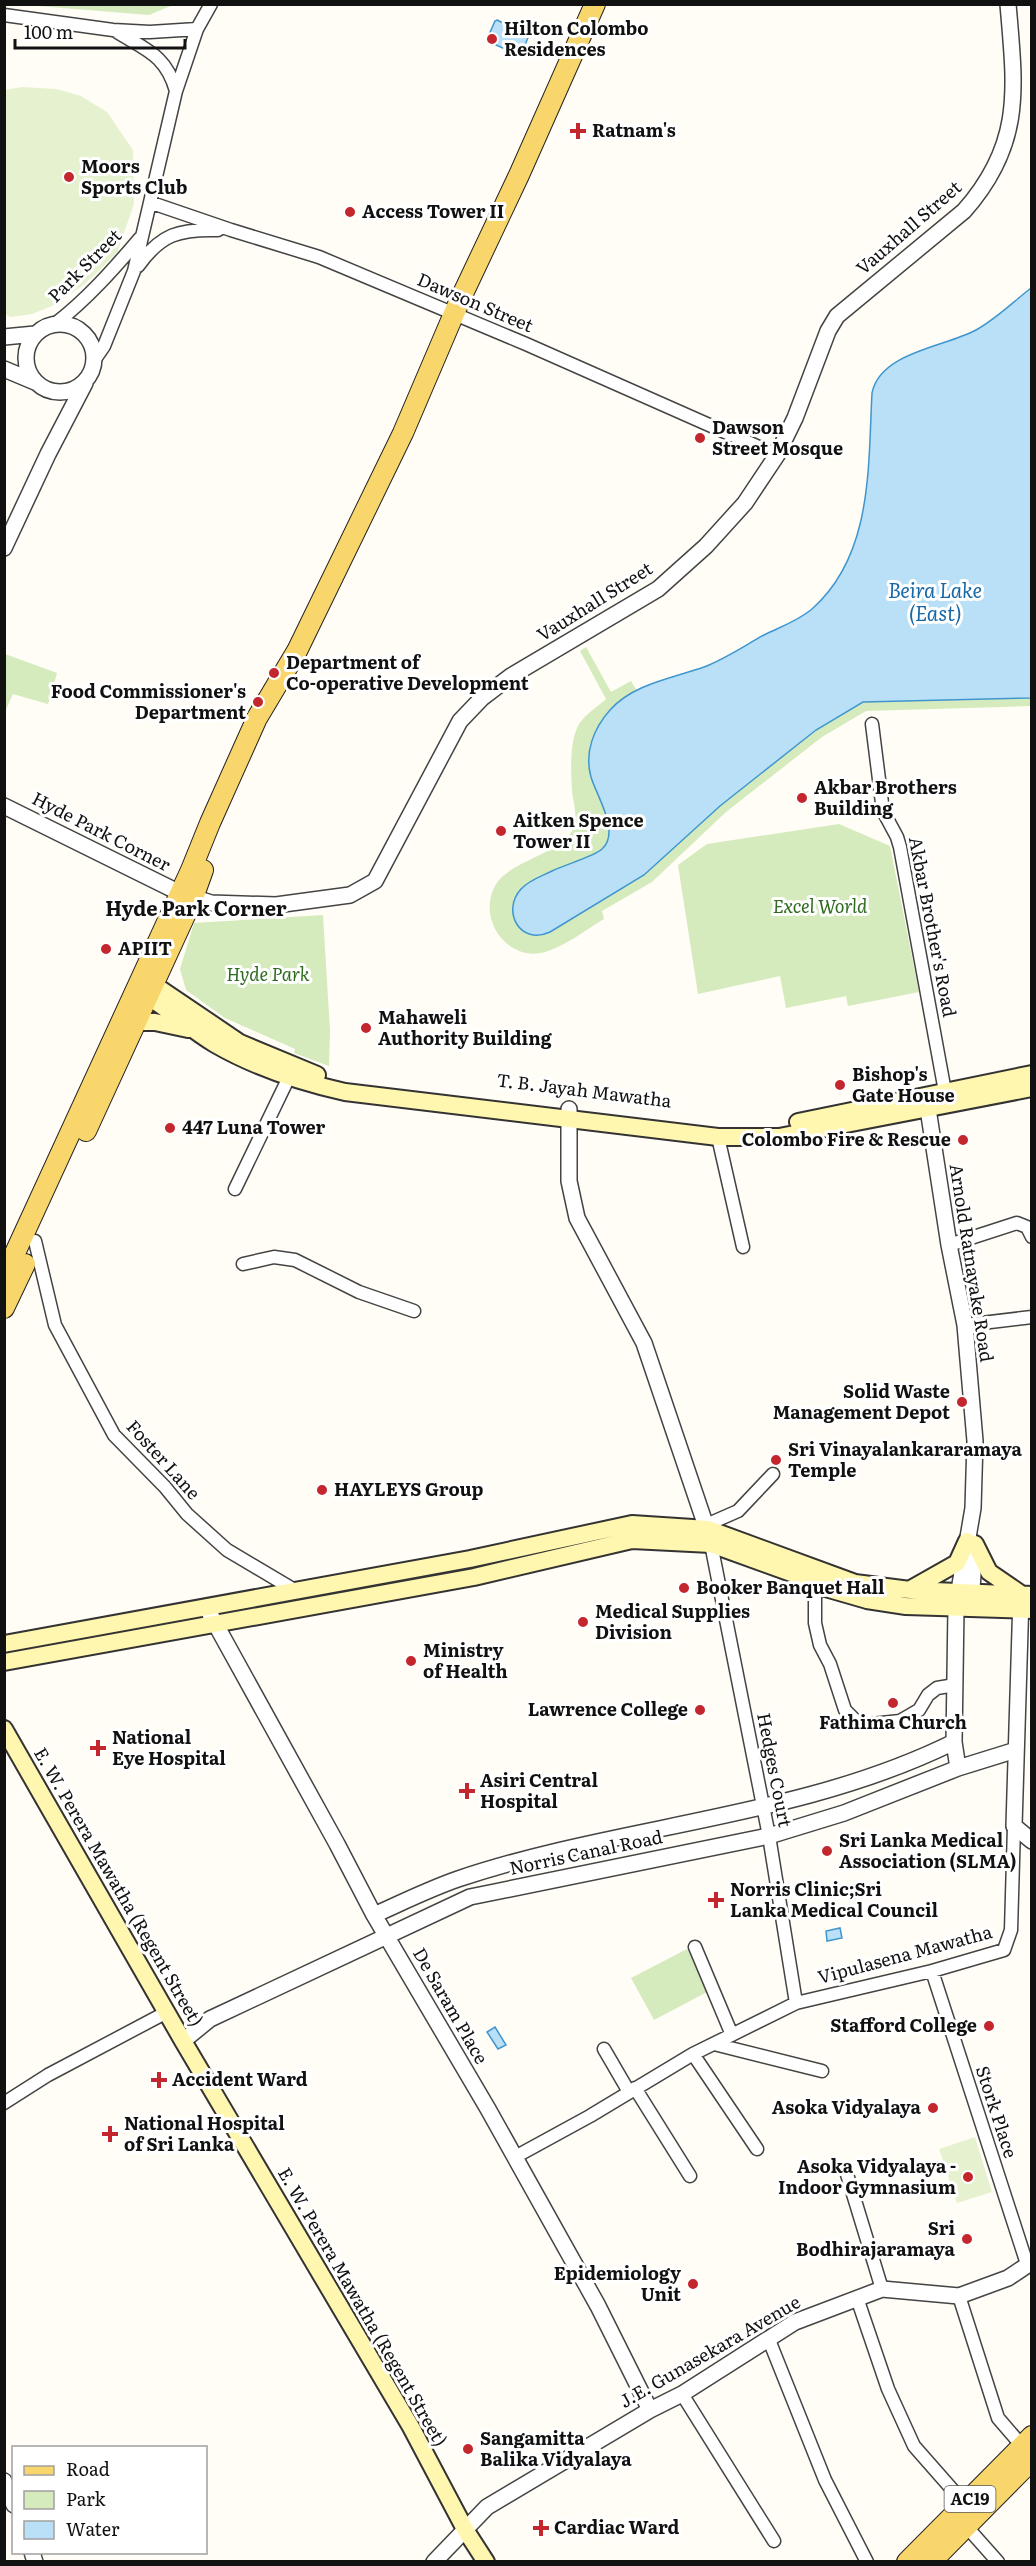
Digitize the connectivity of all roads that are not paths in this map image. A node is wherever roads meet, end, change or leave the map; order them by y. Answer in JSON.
{"nodes":[{"id":1,"x":211,"y":4,"type":"edge"},
{"id":2,"x":595,"y":4,"type":"edge"},
{"id":3,"x":1008,"y":4,"type":"edge"},
{"id":4,"x":4,"y":15,"type":"edge"},
{"id":5,"x":197,"y":29,"type":"junction"},
{"id":6,"x":113,"y":30,"type":"junction"},
{"id":7,"x":176,"y":91,"type":"junction"},
{"id":8,"x":152,"y":202,"type":"junction"},
{"id":9,"x":231,"y":230,"type":"junction"},
{"id":10,"x":143,"y":235,"type":"junction"},
{"id":11,"x":134,"y":271,"type":"junction"},
{"id":12,"x":456,"y":315,"type":"junction"},
{"id":13,"x":55,"y":324,"type":"junction"},
{"id":14,"x":4,"y":337,"type":"edge"},
{"id":15,"x":32,"y":340,"type":"junction"},
{"id":16,"x":94,"y":359,"type":"junction"},
{"id":17,"x":4,"y":364,"type":"edge"},
{"id":18,"x":4,"y":369,"type":"edge"},
{"id":19,"x":87,"y":380,"type":"junction"},
{"id":20,"x":35,"y":382,"type":"junction"},
{"id":21,"x":777,"y":455,"type":"junction"},
{"id":22,"x":4,"y":548,"type":"edge"},
{"id":23,"x":872,"y":724,"type":"dead end"},
{"id":24,"x":4,"y":806,"type":"edge"},
{"id":25,"x":187,"y":896,"type":"junction"},
{"id":26,"x":144,"y":986,"type":"junction"},
{"id":27,"x":135,"y":1022,"type":"junction"},
{"id":28,"x":195,"y":1030,"type":"junction"},
{"id":29,"x":1032,"y":1074,"type":"edge"},
{"id":30,"x":289,"y":1077,"type":"junction"},
{"id":31,"x":1032,"y":1088,"type":"edge"},
{"id":32,"x":946,"y":1098,"type":"junction"},
{"id":33,"x":927,"y":1102,"type":"junction"},
{"id":34,"x":568,"y":1115,"type":"junction"},
{"id":35,"x":718,"y":1137,"type":"junction"},
{"id":36,"x":235,"y":1189,"type":"dead end"},
{"id":37,"x":1032,"y":1237,"type":"edge"},
{"id":38,"x":35,"y":1241,"type":"junction"},
{"id":39,"x":949,"y":1245,"type":"junction"},
{"id":40,"x":742,"y":1247,"type":"dead end"},
{"id":41,"x":243,"y":1264,"type":"dead end"},
{"id":42,"x":4,"y":1278,"type":"edge"},
{"id":43,"x":4,"y":1308,"type":"edge"},
{"id":44,"x":414,"y":1311,"type":"dead end"},
{"id":45,"x":1032,"y":1317,"type":"edge"},
{"id":46,"x":965,"y":1325,"type":"junction"},
{"id":47,"x":773,"y":1474,"type":"dead end"},
{"id":48,"x":708,"y":1533,"type":"junction"},
{"id":49,"x":971,"y":1542,"type":"junction"},
{"id":50,"x":814,"y":1585,"type":"junction"},
{"id":51,"x":910,"y":1590,"type":"junction"},
{"id":52,"x":296,"y":1591,"type":"junction"},
{"id":53,"x":964,"y":1600,"type":"junction"},
{"id":54,"x":1026,"y":1602,"type":"edge"},
{"id":55,"x":206,"y":1606,"type":"junction"},
{"id":56,"x":214,"y":1624,"type":"junction"},
{"id":57,"x":4,"y":1644,"type":"edge"},
{"id":58,"x":4,"y":1662,"type":"edge"},
{"id":59,"x":955,"y":1685,"type":"junction"},
{"id":60,"x":4,"y":1729,"type":"edge"},
{"id":61,"x":954,"y":1742,"type":"junction"},
{"id":62,"x":1016,"y":1750,"type":"junction"},
{"id":63,"x":958,"y":1768,"type":"junction"},
{"id":64,"x":763,"y":1808,"type":"junction"},
{"id":65,"x":1014,"y":1826,"type":"junction"},
{"id":66,"x":769,"y":1836,"type":"junction"},
{"id":67,"x":1032,"y":1841,"type":"edge"},
{"id":68,"x":374,"y":1915,"type":"junction"},
{"id":69,"x":386,"y":1936,"type":"junction"},
{"id":70,"x":695,"y":1947,"type":"dead end"},
{"id":71,"x":932,"y":1971,"type":"junction"},
{"id":72,"x":796,"y":2003,"type":"junction"},
{"id":73,"x":167,"y":2012,"type":"junction"},
{"id":74,"x":732,"y":2035,"type":"junction"},
{"id":75,"x":183,"y":2041,"type":"junction"},
{"id":76,"x":714,"y":2044,"type":"junction"},
{"id":77,"x":604,"y":2049,"type":"dead end"},
{"id":78,"x":693,"y":2054,"type":"junction"},
{"id":79,"x":822,"y":2071,"type":"dead end"},
{"id":80,"x":632,"y":2090,"type":"junction"},
{"id":81,"x":4,"y":2103,"type":"edge"},
{"id":82,"x":757,"y":2149,"type":"dead end"},
{"id":83,"x":514,"y":2157,"type":"junction"},
{"id":84,"x":846,"y":2171,"type":"dead end"},
{"id":85,"x":690,"y":2176,"type":"dead end"},
{"id":86,"x":1029,"y":2263,"type":"edge"},
{"id":87,"x":882,"y":2289,"type":"junction"},
{"id":88,"x":959,"y":2296,"type":"junction"},
{"id":89,"x":857,"y":2298,"type":"junction"},
{"id":90,"x":769,"y":2340,"type":"junction"},
{"id":91,"x":682,"y":2394,"type":"junction"},
{"id":92,"x":650,"y":2410,"type":"junction"},
{"id":93,"x":1030,"y":2448,"type":"edge"},
{"id":94,"x":4,"y":2481,"type":"edge"},
{"id":95,"x":12,"y":2500,"type":"edge"},
{"id":96,"x":965,"y":2504,"type":"junction"},
{"id":97,"x":966,"y":2526,"type":"junction"},
{"id":98,"x":466,"y":2531,"type":"junction"},
{"id":99,"x":774,"y":2541,"type":"dead end"},
{"id":100,"x":434,"y":2562,"type":"edge"},
{"id":101,"x":486,"y":2562,"type":"edge"},
{"id":102,"x":867,"y":2562,"type":"edge"},
{"id":103,"x":907,"y":2562,"type":"edge"},
{"id":104,"x":931,"y":2562,"type":"edge"},
{"id":105,"x":998,"y":2562,"type":"edge"}],
"edges":[{"from":1,"to":5,"type":"street"},
{"from":2,"to":12,"type":"main road"},
{"from":3,"to":21,"type":"street","name":"Vauxhall Street"},
{"from":4,"to":6,"type":"street"},
{"from":5,"to":6,"type":"street"},
{"from":5,"to":7,"type":"street"},
{"from":6,"to":7,"type":"street"},
{"from":7,"to":8,"type":"street"},
{"from":8,"to":9,"type":"street","name":"Dawson Street"},
{"from":8,"to":10,"type":"street"},
{"from":9,"to":11,"type":"street"},
{"from":9,"to":12,"type":"street","name":"Dawson Street"},
{"from":10,"to":11,"type":"street"},
{"from":10,"to":13,"type":"street","name":"Park Street"},
{"from":11,"to":16,"type":"street"},
{"from":12,"to":21,"type":"street","name":"Dawson Street"},
{"from":12,"to":25,"type":"main road"},
{"from":13,"to":15,"type":"street"},
{"from":13,"to":16,"type":"street"},
{"from":14,"to":15,"type":"street"},
{"from":15,"to":17,"type":"street"},
{"from":15,"to":20,"type":"street"},
{"from":16,"to":19,"type":"street"},
{"from":18,"to":20,"type":"street"},
{"from":19,"to":20,"type":"street"},
{"from":19,"to":22,"type":"street"},
{"from":21,"to":25,"type":"street","name":"Vauxhall Street"},
{"from":23,"to":32,"type":"street","name":"Akbar Brother's Road"},
{"from":24,"to":25,"type":"street","name":"Hyde Park Corner"},
{"from":25,"to":26,"type":"main road"},
{"from":26,"to":27,"type":"main road"},
{"from":26,"to":28,"type":"main road","name":"T. B. Jayah Mawatha"},
{"from":26,"to":34,"type":"main road","name":"T. B. Jayah Mawatha"},
{"from":26,"to":42,"type":"main road"},
{"from":27,"to":28,"type":"main road"},
{"from":27,"to":38,"type":"main road"},
{"from":28,"to":30,"type":"main road","name":"T. B. Jayah Mawatha"},
{"from":29,"to":32,"type":"main road","name":"T. B. Jayah Mawatha"},
{"from":30,"to":34,"type":"main road","name":"T. B. Jayah Mawatha"},
{"from":30,"to":36,"type":"street"},
{"from":31,"to":32,"type":"main road","name":"T. B. Jayah Mawatha"},
{"from":32,"to":33,"type":"main road","name":"T. B. Jayah Mawatha"},
{"from":33,"to":34,"type":"main road","name":"T. B. Jayah Mawatha"},
{"from":33,"to":35,"type":"main road","name":"T. B. Jayah Mawatha"},
{"from":33,"to":39,"type":"street","name":"Arnold Ratnayake Road"},
{"from":34,"to":35,"type":"main road","name":"T. B. Jayah Mawatha"},
{"from":34,"to":48,"type":"street"},
{"from":35,"to":40,"type":"street"},
{"from":37,"to":39,"type":"street"},
{"from":38,"to":43,"type":"main road"},
{"from":38,"to":52,"type":"street","name":"Foster Lane"},
{"from":39,"to":46,"type":"street","name":"Arnold Ratnayake Road"},
{"from":41,"to":44,"type":"street"},
{"from":45,"to":46,"type":"street"},
{"from":46,"to":49,"type":"street","name":"Arnold Ratnayake Road"},
{"from":47,"to":48,"type":"street"},
{"from":48,"to":50,"type":"main road"},
{"from":48,"to":51,"type":"main road"},
{"from":48,"to":52,"type":"main road"},
{"from":48,"to":56,"type":"main road"},
{"from":48,"to":64,"type":"street","name":"Hedges Court"},
{"from":49,"to":51,"type":"main road"},
{"from":49,"to":53,"type":"street","name":"Arnold Ratnayake Road"},
{"from":49,"to":54,"type":"main road"},
{"from":50,"to":53,"type":"main road"},
{"from":50,"to":59,"type":"street"},
{"from":51,"to":53,"type":"main road"},
{"from":52,"to":55,"type":"main road"},
{"from":53,"to":54,"type":"main road"},
{"from":53,"to":59,"type":"street","name":"Arnold Ratnayake Road"},
{"from":54,"to":62,"type":"street","name":"Vipulasena Mawatha"},
{"from":55,"to":56,"type":"street","name":"De Saram Place"},
{"from":55,"to":57,"type":"main road"},
{"from":56,"to":58,"type":"main road"},
{"from":56,"to":68,"type":"street","name":"De Saram Place"},
{"from":59,"to":61,"type":"street","name":"Arnold Ratnayake Road"},
{"from":60,"to":73,"type":"main road","name":"E. W. Perera Mawatha (Regent Street)"},
{"from":61,"to":63,"type":"street","name":"Arnold Ratnayake Road"},
{"from":61,"to":64,"type":"street","name":"Norris Canal Road"},
{"from":62,"to":63,"type":"street","name":"Norris Canal Road"},
{"from":62,"to":65,"type":"street","name":"Vipulasena Mawatha"},
{"from":63,"to":66,"type":"street","name":"Norris Canal Road"},
{"from":64,"to":66,"type":"street","name":"Hedges Court"},
{"from":64,"to":68,"type":"street","name":"Norris Canal Road"},
{"from":65,"to":67,"type":"street"},
{"from":65,"to":71,"type":"street","name":"Vipulasena Mawatha"},
{"from":66,"to":69,"type":"street","name":"Norris Canal Road"},
{"from":66,"to":72,"type":"street","name":"Hedges Court"},
{"from":68,"to":69,"type":"street","name":"De Saram Place"},
{"from":69,"to":75,"type":"street","name":"Norris Canal Road"},
{"from":69,"to":83,"type":"street","name":"De Saram Place"},
{"from":70,"to":74,"type":"street"},
{"from":71,"to":72,"type":"street","name":"Vipulasena Mawatha"},
{"from":71,"to":86,"type":"street","name":"Stork Place"},
{"from":72,"to":74,"type":"street","name":"Vipulasena Mawatha"},
{"from":73,"to":75,"type":"main road","name":"E. W. Perera Mawatha (Regent Street)"},
{"from":73,"to":81,"type":"street"},
{"from":74,"to":76,"type":"street","name":"Vipulasena Mawatha"},
{"from":75,"to":98,"type":"main road","name":"E. W. Perera Mawatha (Regent Street)"},
{"from":76,"to":78,"type":"street","name":"Vipulasena Mawatha"},
{"from":76,"to":79,"type":"street"},
{"from":77,"to":80,"type":"street"},
{"from":78,"to":80,"type":"street","name":"Vipulasena Mawatha"},
{"from":78,"to":82,"type":"street"},
{"from":80,"to":83,"type":"street","name":"Vipulasena Mawatha"},
{"from":80,"to":85,"type":"street"},
{"from":83,"to":92,"type":"street","name":"De Saram Place"},
{"from":84,"to":87,"type":"street"},
{"from":86,"to":88,"type":"street","name":"J.E. Gunasekara Avenue"},
{"from":87,"to":88,"type":"street","name":"J.E. Gunasekara Avenue"},
{"from":87,"to":89,"type":"street","name":"J.E. Gunasekara Avenue"},
{"from":88,"to":93,"type":"street"},
{"from":89,"to":90,"type":"street","name":"J.E. Gunasekara Avenue"},
{"from":89,"to":96,"type":"street"},
{"from":90,"to":91,"type":"street","name":"J.E. Gunasekara Avenue"},
{"from":90,"to":102,"type":"street"},
{"from":91,"to":92,"type":"street","name":"J.E. Gunasekara Avenue"},
{"from":91,"to":99,"type":"street"},
{"from":92,"to":98,"type":"street","name":"J.E. Gunasekara Avenue"},
{"from":93,"to":96,"type":"main road","number":"AC19"},
{"from":93,"to":97,"type":"main road","number":"AC19"},
{"from":94,"to":95,"type":"street"},
{"from":96,"to":103,"type":"main road","number":"AC19"},
{"from":97,"to":104,"type":"main road","number":"AC19"},
{"from":97,"to":105,"type":"street"},
{"from":98,"to":100,"type":"street","name":"J.E. Gunasekara Avenue"},
{"from":98,"to":101,"type":"main road","name":"E. W. Perera Mawatha (Regent Street)"}]}
